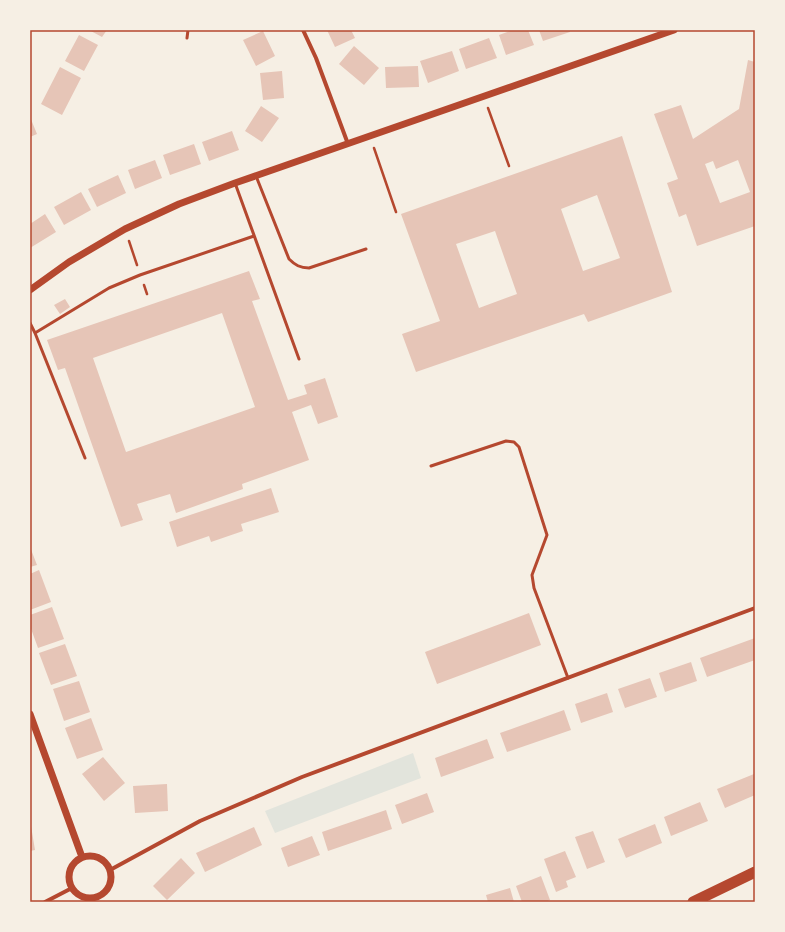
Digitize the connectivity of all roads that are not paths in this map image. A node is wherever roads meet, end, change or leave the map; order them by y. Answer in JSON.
{"nodes":[{"id":1,"x":188,"y":30,"type":"edge"},
{"id":2,"x":303,"y":30,"type":"edge"},
{"id":3,"x":674,"y":30,"type":"edge"},
{"id":4,"x":187,"y":38,"type":"dead end"},
{"id":5,"x":348,"y":144,"type":"junction"},
{"id":6,"x":256,"y":176,"type":"junction"},
{"id":7,"x":235,"y":183,"type":"junction"},
{"id":8,"x":254,"y":236,"type":"junction"},
{"id":9,"x":366,"y":249,"type":"dead end"},
{"id":10,"x":30,"y":290,"type":"edge"},
{"id":11,"x":30,"y":323,"type":"edge"},
{"id":12,"x":36,"y":333,"type":"junction"},
{"id":13,"x":299,"y":359,"type":"dead end"},
{"id":14,"x":85,"y":458,"type":"dead end"},
{"id":15,"x":431,"y":466,"type":"dead end"},
{"id":16,"x":755,"y":608,"type":"edge"},
{"id":17,"x":568,"y":678,"type":"junction"},
{"id":18,"x":30,"y":714,"type":"edge"},
{"id":19,"x":82,"y":857,"type":"junction"},
{"id":20,"x":110,"y":870,"type":"junction"},
{"id":21,"x":755,"y":872,"type":"edge"},
{"id":22,"x":72,"y":888,"type":"junction"},
{"id":23,"x":98,"y":899,"type":"edge"},
{"id":24,"x":45,"y":902,"type":"edge"},
{"id":25,"x":693,"y":902,"type":"edge"}],
"edges":[{"from":1,"to":4,"type":"lane"},
{"from":2,"to":5,"type":"street"},
{"from":3,"to":5,"type":"street"},
{"from":5,"to":6,"type":"street"},
{"from":6,"to":7,"type":"street"},
{"from":6,"to":9,"type":"lane"},
{"from":7,"to":8,"type":"lane"},
{"from":7,"to":10,"type":"street"},
{"from":8,"to":12,"type":"lane"},
{"from":8,"to":13,"type":"lane"},
{"from":11,"to":12,"type":"lane"},
{"from":12,"to":14,"type":"lane"},
{"from":15,"to":17,"type":"lane"},
{"from":16,"to":17,"type":"street"},
{"from":17,"to":20,"type":"street"},
{"from":18,"to":19,"type":"street"},
{"from":19,"to":20,"type":"street"},
{"from":19,"to":22,"type":"street"},
{"from":20,"to":23,"type":"street"},
{"from":21,"to":25,"type":"highway"},
{"from":22,"to":23,"type":"street"},
{"from":22,"to":24,"type":"street"}]}
